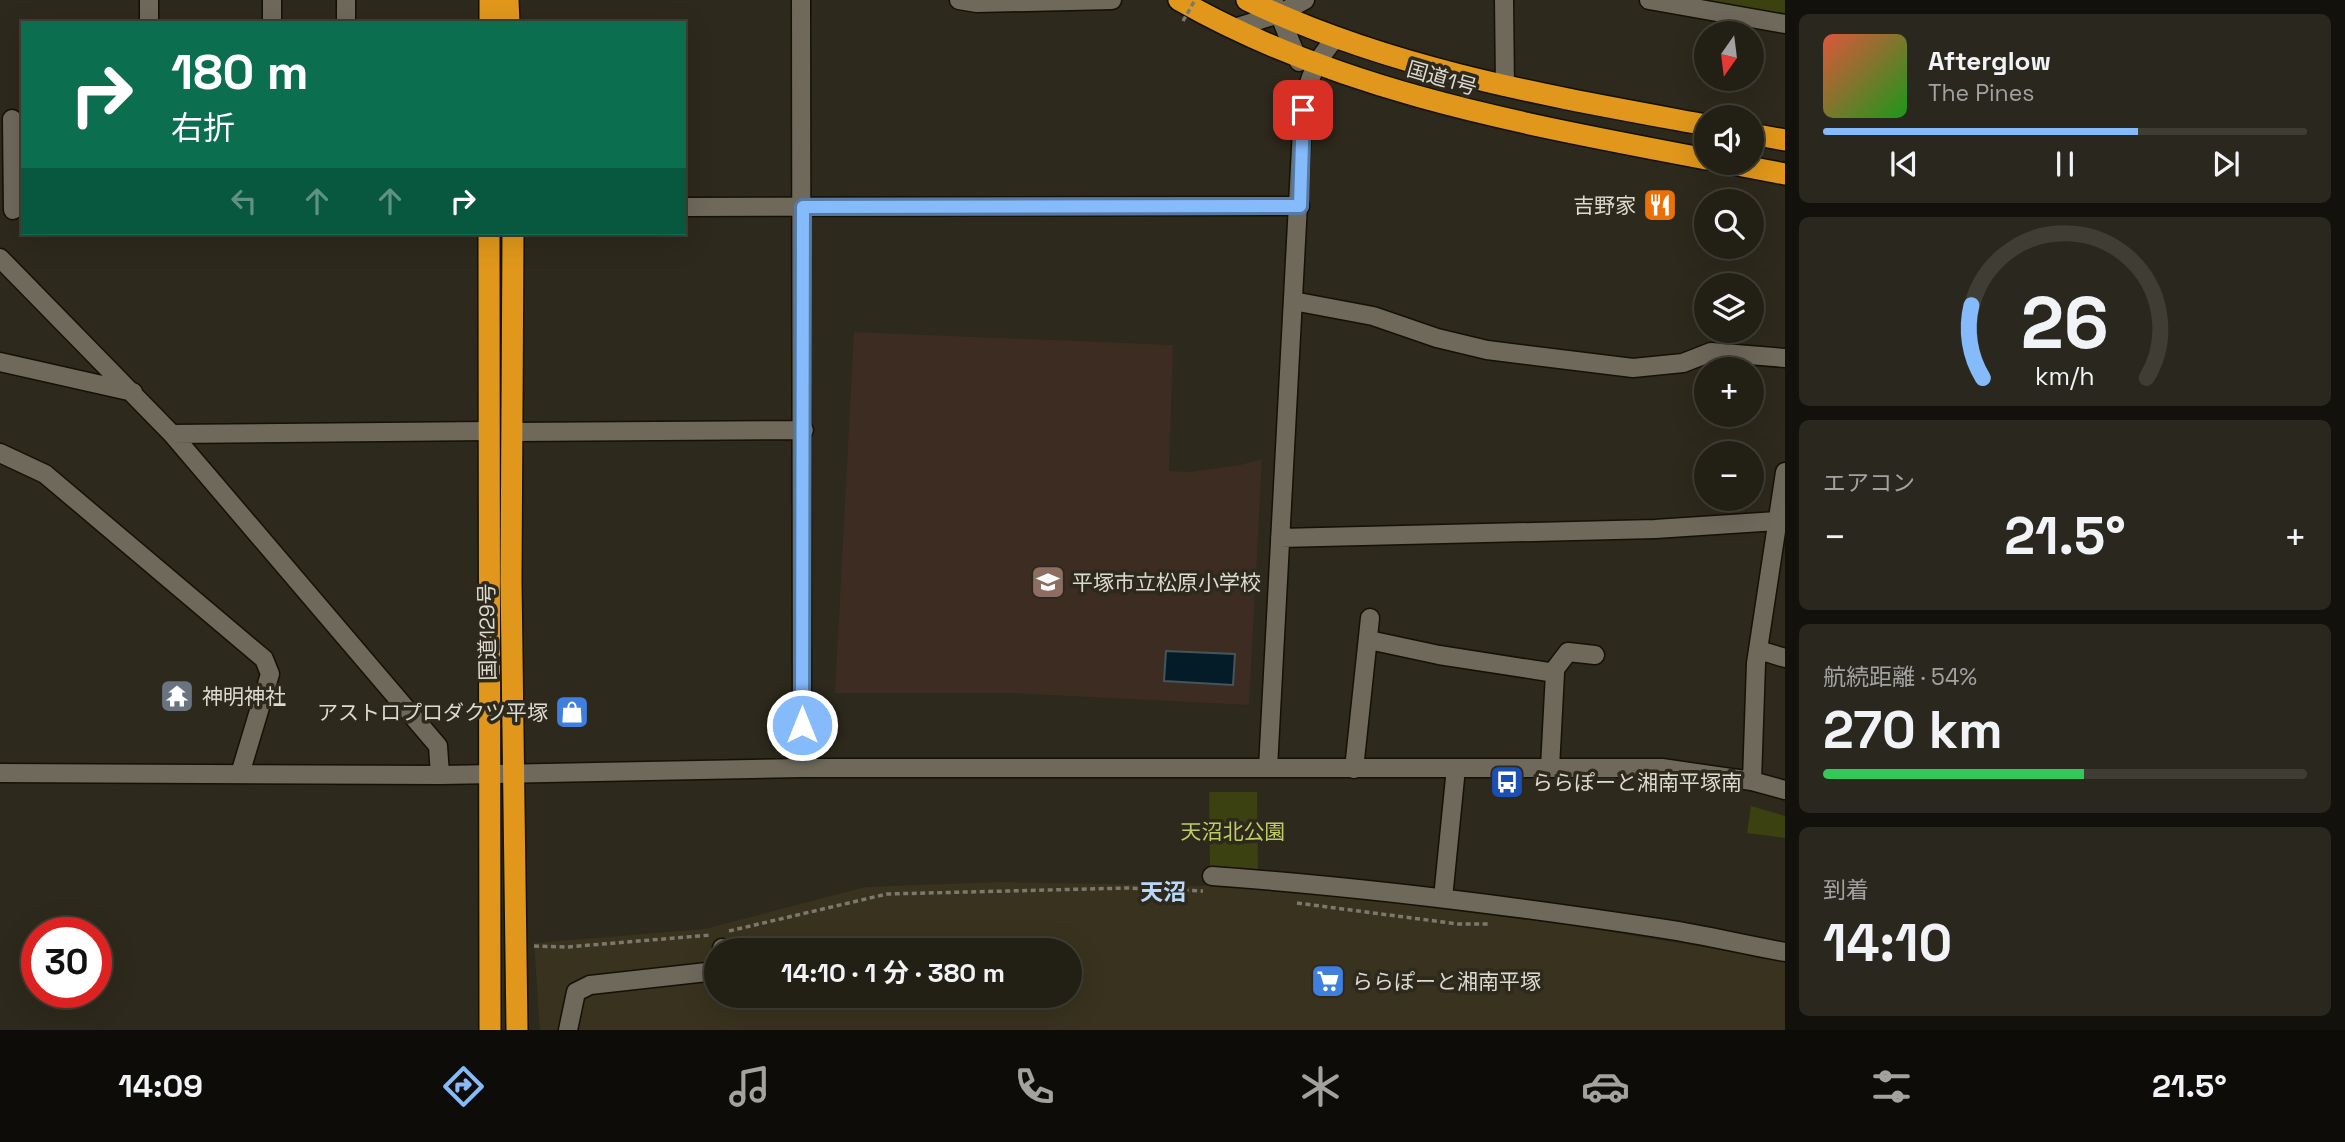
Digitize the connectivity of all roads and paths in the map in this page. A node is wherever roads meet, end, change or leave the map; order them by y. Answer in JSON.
{"nodes":[{"id":1,"x":149,"y":0,"type":"edge"},
{"id":2,"x":272,"y":0,"type":"edge"},
{"id":3,"x":346,"y":0,"type":"edge"},
{"id":4,"x":490,"y":0,"type":"edge"},
{"id":5,"x":508,"y":0,"type":"edge"},
{"id":6,"x":801,"y":0,"type":"edge"},
{"id":7,"x":959,"y":0,"type":"edge"},
{"id":8,"x":1112,"y":0,"type":"edge"},
{"id":9,"x":1195,"y":0,"type":"edge"},
{"id":10,"x":1305,"y":0,"type":"edge"},
{"id":11,"x":1504,"y":0,"type":"edge"},
{"id":12,"x":1649,"y":0,"type":"edge"},
{"id":13,"x":1181,"y":10,"type":"edge"},
{"id":14,"x":1259,"y":11,"type":"edge"},
{"id":15,"x":149,"y":21,"type":"edge"},
{"id":16,"x":272,"y":21,"type":"edge"},
{"id":17,"x":346,"y":21,"type":"edge"},
{"id":18,"x":490,"y":21,"type":"edge"},
{"id":19,"x":509,"y":21,"type":"edge"},
{"id":20,"x":1785,"y":24,"type":"edge"},
{"id":21,"x":1336,"y":38,"type":"junction"},
{"id":22,"x":1306,"y":60,"type":"junction"},
{"id":23,"x":1505,"y":88,"type":"junction"},
{"id":24,"x":12,"y":119,"type":"dead end"},
{"id":25,"x":1694,"y":123,"type":"edge"},
{"id":26,"x":1764,"y":136,"type":"edge"},
{"id":27,"x":1785,"y":140,"type":"edge"},
{"id":28,"x":1694,"y":157,"type":"edge"},
{"id":29,"x":1764,"y":170,"type":"edge"},
{"id":30,"x":1785,"y":174,"type":"edge"},
{"id":31,"x":1300,"y":206,"type":"junction"},
{"id":32,"x":686,"y":207,"type":"edge"},
{"id":33,"x":803,"y":207,"type":"junction"},
{"id":34,"x":12,"y":210,"type":"edge"},
{"id":35,"x":489,"y":235,"type":"edge"},
{"id":36,"x":513,"y":235,"type":"edge"},
{"id":37,"x":0,"y":258,"type":"edge"},
{"id":38,"x":1293,"y":301,"type":"junction"},
{"id":39,"x":1785,"y":358,"type":"edge"},
{"id":40,"x":0,"y":362,"type":"edge"},
{"id":41,"x":133,"y":392,"type":"junction"},
{"id":42,"x":804,"y":430,"type":"junction"},
{"id":43,"x":488,"y":431,"type":"junction"},
{"id":44,"x":514,"y":432,"type":"junction"},
{"id":45,"x":172,"y":434,"type":"junction"},
{"id":46,"x":0,"y":453,"type":"edge"},
{"id":47,"x":1784,"y":477,"type":"edge"},
{"id":48,"x":1777,"y":521,"type":"junction"},
{"id":49,"x":1280,"y":538,"type":"junction"},
{"id":50,"x":1779,"y":561,"type":"edge"},
{"id":51,"x":1370,"y":618,"type":"dead end"},
{"id":52,"x":1369,"y":640,"type":"junction"},
{"id":53,"x":1759,"y":650,"type":"junction"},
{"id":54,"x":1595,"y":655,"type":"dead end"},
{"id":55,"x":1785,"y":658,"type":"edge"},
{"id":56,"x":1552,"y":673,"type":"junction"},
{"id":57,"x":802,"y":768,"type":"junction"},
{"id":58,"x":1268,"y":768,"type":"junction"},
{"id":59,"x":1456,"y":768,"type":"junction"},
{"id":60,"x":1550,"y":768,"type":"junction"},
{"id":61,"x":1354,"y":769,"type":"junction"},
{"id":62,"x":0,"y":773,"type":"edge"},
{"id":63,"x":240,"y":774,"type":"junction"},
{"id":64,"x":489,"y":774,"type":"junction"},
{"id":65,"x":513,"y":774,"type":"junction"},
{"id":66,"x":440,"y":775,"type":"junction"},
{"id":67,"x":1752,"y":780,"type":"junction"},
{"id":68,"x":1785,"y":790,"type":"edge"},
{"id":69,"x":1212,"y":884,"type":"joint"},
{"id":70,"x":1443,"y":898,"type":"junction"},
{"id":71,"x":1287,"y":902,"type":"dead end"},
{"id":72,"x":1490,"y":924,"type":"dead end"},
{"id":73,"x":733,"y":938,"type":"edge"},
{"id":74,"x":704,"y":942,"type":"edge"},
{"id":75,"x":528,"y":946,"type":"dead end"},
{"id":76,"x":1785,"y":952,"type":"edge"},
{"id":77,"x":704,"y":972,"type":"edge"},
{"id":78,"x":491,"y":1030,"type":"edge"},
{"id":79,"x":517,"y":1030,"type":"edge"},
{"id":80,"x":568,"y":1030,"type":"edge"}],
"edges":[{"from":1,"to":15,"type":"street"},
{"from":2,"to":16,"type":"street"},
{"from":3,"to":17,"type":"street"},
{"from":4,"to":18,"type":"highway"},
{"from":5,"to":19,"type":"highway"},
{"from":6,"to":33,"type":"street"},
{"from":7,"to":8,"type":"street"},
{"from":9,"to":13,"type":"path","bridge":true},
{"from":10,"to":14,"type":"street"},
{"from":11,"to":23,"type":"street"},
{"from":12,"to":20,"type":"street"},
{"from":13,"to":14,"type":"highway","name":"国道1号"},
{"from":14,"to":21,"type":"highway","name":"国道1号"},
{"from":14,"to":22,"type":"highway","name":"国道1号"},
{"from":14,"to":22,"type":"street"},
{"from":21,"to":22,"type":"street"},
{"from":21,"to":23,"type":"highway","name":"国道1号"},
{"from":22,"to":28,"type":"highway","name":"国道1号"},
{"from":22,"to":31,"type":"street"},
{"from":23,"to":25,"type":"highway","name":"国道1号"},
{"from":24,"to":34,"type":"street"},
{"from":26,"to":27,"type":"highway"},
{"from":29,"to":30,"type":"highway"},
{"from":31,"to":33,"type":"street"},
{"from":31,"to":38,"type":"street"},
{"from":32,"to":33,"type":"street"},
{"from":33,"to":42,"type":"street"},
{"from":35,"to":43,"type":"highway","name":"国道129号"},
{"from":36,"to":44,"type":"highway","name":"国道129号"},
{"from":37,"to":41,"type":"street"},
{"from":38,"to":39,"type":"street"},
{"from":38,"to":49,"type":"street"},
{"from":40,"to":41,"type":"street"},
{"from":41,"to":45,"type":"street"},
{"from":42,"to":44,"type":"street"},
{"from":42,"to":57,"type":"street"},
{"from":43,"to":45,"type":"street"},
{"from":43,"to":64,"type":"highway","name":"国道129号"},
{"from":44,"to":65,"type":"highway","name":"国道129号"},
{"from":45,"to":66,"type":"street"},
{"from":46,"to":63,"type":"street"},
{"from":47,"to":48,"type":"street"},
{"from":48,"to":49,"type":"street"},
{"from":48,"to":50,"type":"street"},
{"from":49,"to":58,"type":"street"},
{"from":50,"to":53,"type":"street"},
{"from":51,"to":52,"type":"street"},
{"from":52,"to":56,"type":"street"},
{"from":52,"to":61,"type":"street"},
{"from":53,"to":55,"type":"street"},
{"from":53,"to":67,"type":"street"},
{"from":54,"to":56,"type":"street"},
{"from":56,"to":60,"type":"street"},
{"from":57,"to":58,"type":"street"},
{"from":57,"to":65,"type":"street"},
{"from":58,"to":61,"type":"street"},
{"from":59,"to":60,"type":"street"},
{"from":59,"to":61,"type":"street"},
{"from":59,"to":70,"type":"street"},
{"from":60,"to":67,"type":"street"},
{"from":62,"to":63,"type":"street"},
{"from":63,"to":66,"type":"street"},
{"from":64,"to":65,"type":"street"},
{"from":64,"to":66,"type":"street"},
{"from":64,"to":78,"type":"highway","name":"国道129号"},
{"from":65,"to":79,"type":"highway","name":"国道129号"},
{"from":67,"to":68,"type":"street"},
{"from":69,"to":70,"type":"street"},
{"from":69,"to":73,"type":"path"},
{"from":70,"to":76,"type":"street"},
{"from":71,"to":72,"type":"path"},
{"from":74,"to":75,"type":"path"},
{"from":77,"to":80,"type":"street"}]}
